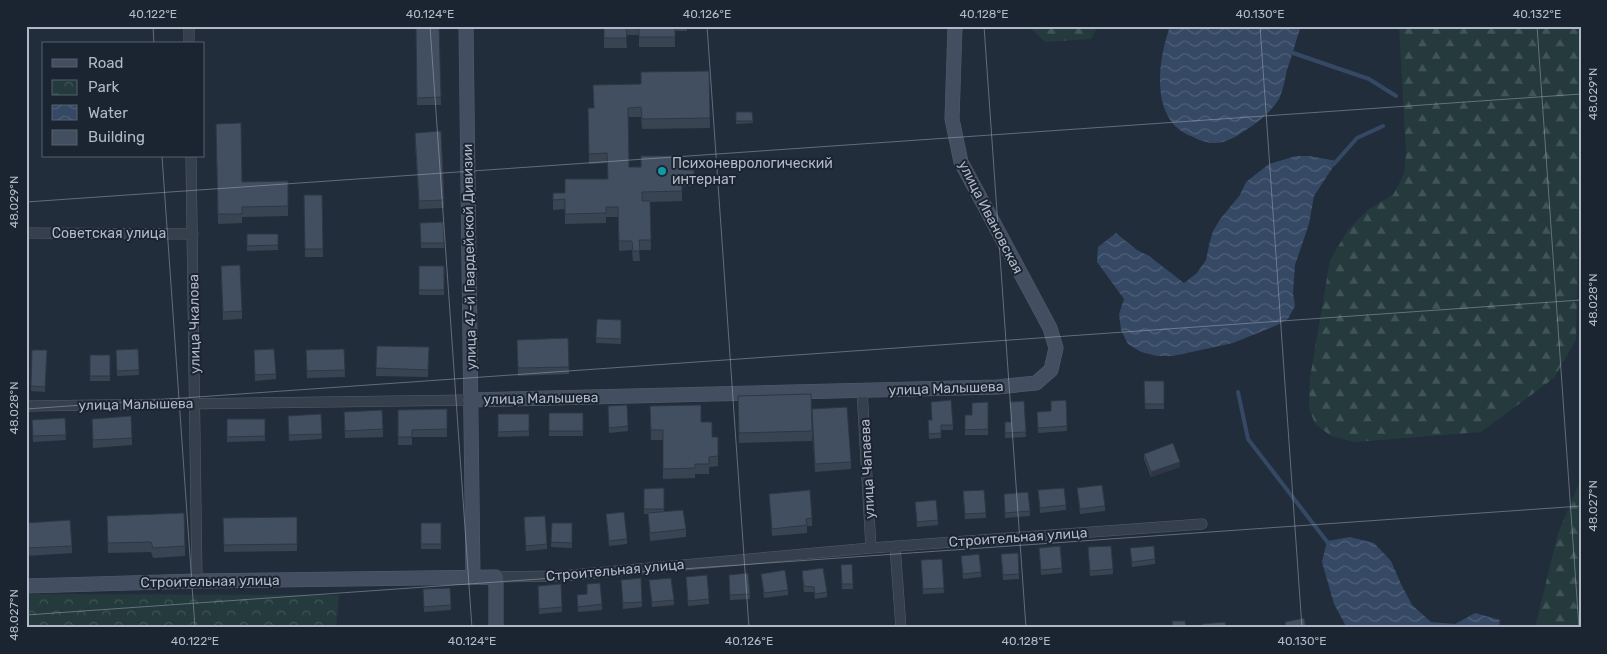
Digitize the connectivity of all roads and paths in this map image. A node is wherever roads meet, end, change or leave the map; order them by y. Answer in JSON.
{"nodes":[{"id":1,"x":189,"y":26,"type":"edge"},
{"id":2,"x":466,"y":26,"type":"edge"},
{"id":3,"x":955,"y":26,"type":"edge"},
{"id":4,"x":189,"y":42,"type":"edge"},
{"id":5,"x":191,"y":158,"type":"edge"},
{"id":6,"x":26,"y":233,"type":"edge"},
{"id":7,"x":193,"y":234,"type":"junction"},
{"id":8,"x":1051,"y":370,"type":"joint"},
{"id":9,"x":862,"y":390,"type":"junction"},
{"id":10,"x":470,"y":400,"type":"junction"},
{"id":11,"x":195,"y":404,"type":"junction"},
{"id":12,"x":26,"y":406,"type":"edge"},
{"id":13,"x":1202,"y":524,"type":"dead end"},
{"id":14,"x":895,"y":546,"type":"junction"},
{"id":15,"x":871,"y":548,"type":"junction"},
{"id":16,"x":473,"y":577,"type":"junction"},
{"id":17,"x":496,"y":577,"type":"junction"},
{"id":18,"x":197,"y":581,"type":"junction"},
{"id":19,"x":26,"y":586,"type":"edge"},
{"id":20,"x":496,"y":628,"type":"edge"},
{"id":21,"x":901,"y":628,"type":"edge"}],
"edges":[{"from":1,"to":4,"type":"street"},
{"from":2,"to":10,"type":"street","name":"улица 47-й Гвардейской Дивизии"},
{"from":3,"to":8,"type":"street","name":"улица Ивановская"},
{"from":5,"to":7,"type":"street","name":"улица Чкалова"},
{"from":6,"to":7,"type":"street","name":"Советская улица"},
{"from":7,"to":11,"type":"street","name":"улица Чкалова"},
{"from":8,"to":9,"type":"street","name":"улица Малышева"},
{"from":9,"to":10,"type":"street","name":"улица Малышева"},
{"from":9,"to":15,"type":"street","name":"улица Чапаева"},
{"from":10,"to":11,"type":"street","name":"улица Малышева"},
{"from":10,"to":16,"type":"street","name":"улица 47-й Гвардейской Дивизии"},
{"from":11,"to":12,"type":"street","name":"улица Малышева"},
{"from":11,"to":18,"type":"street","name":"улица Чкалова"},
{"from":13,"to":14,"type":"street","name":"Строительная улица"},
{"from":14,"to":15,"type":"street","name":"Строительная улица"},
{"from":14,"to":21,"type":"street"},
{"from":15,"to":17,"type":"street","name":"Строительная улица"},
{"from":16,"to":17,"type":"street","name":"Строительная улица"},
{"from":16,"to":18,"type":"street","name":"Строительная улица"},
{"from":17,"to":20,"type":"street"},
{"from":18,"to":19,"type":"street","name":"Строительная улица"}]}
